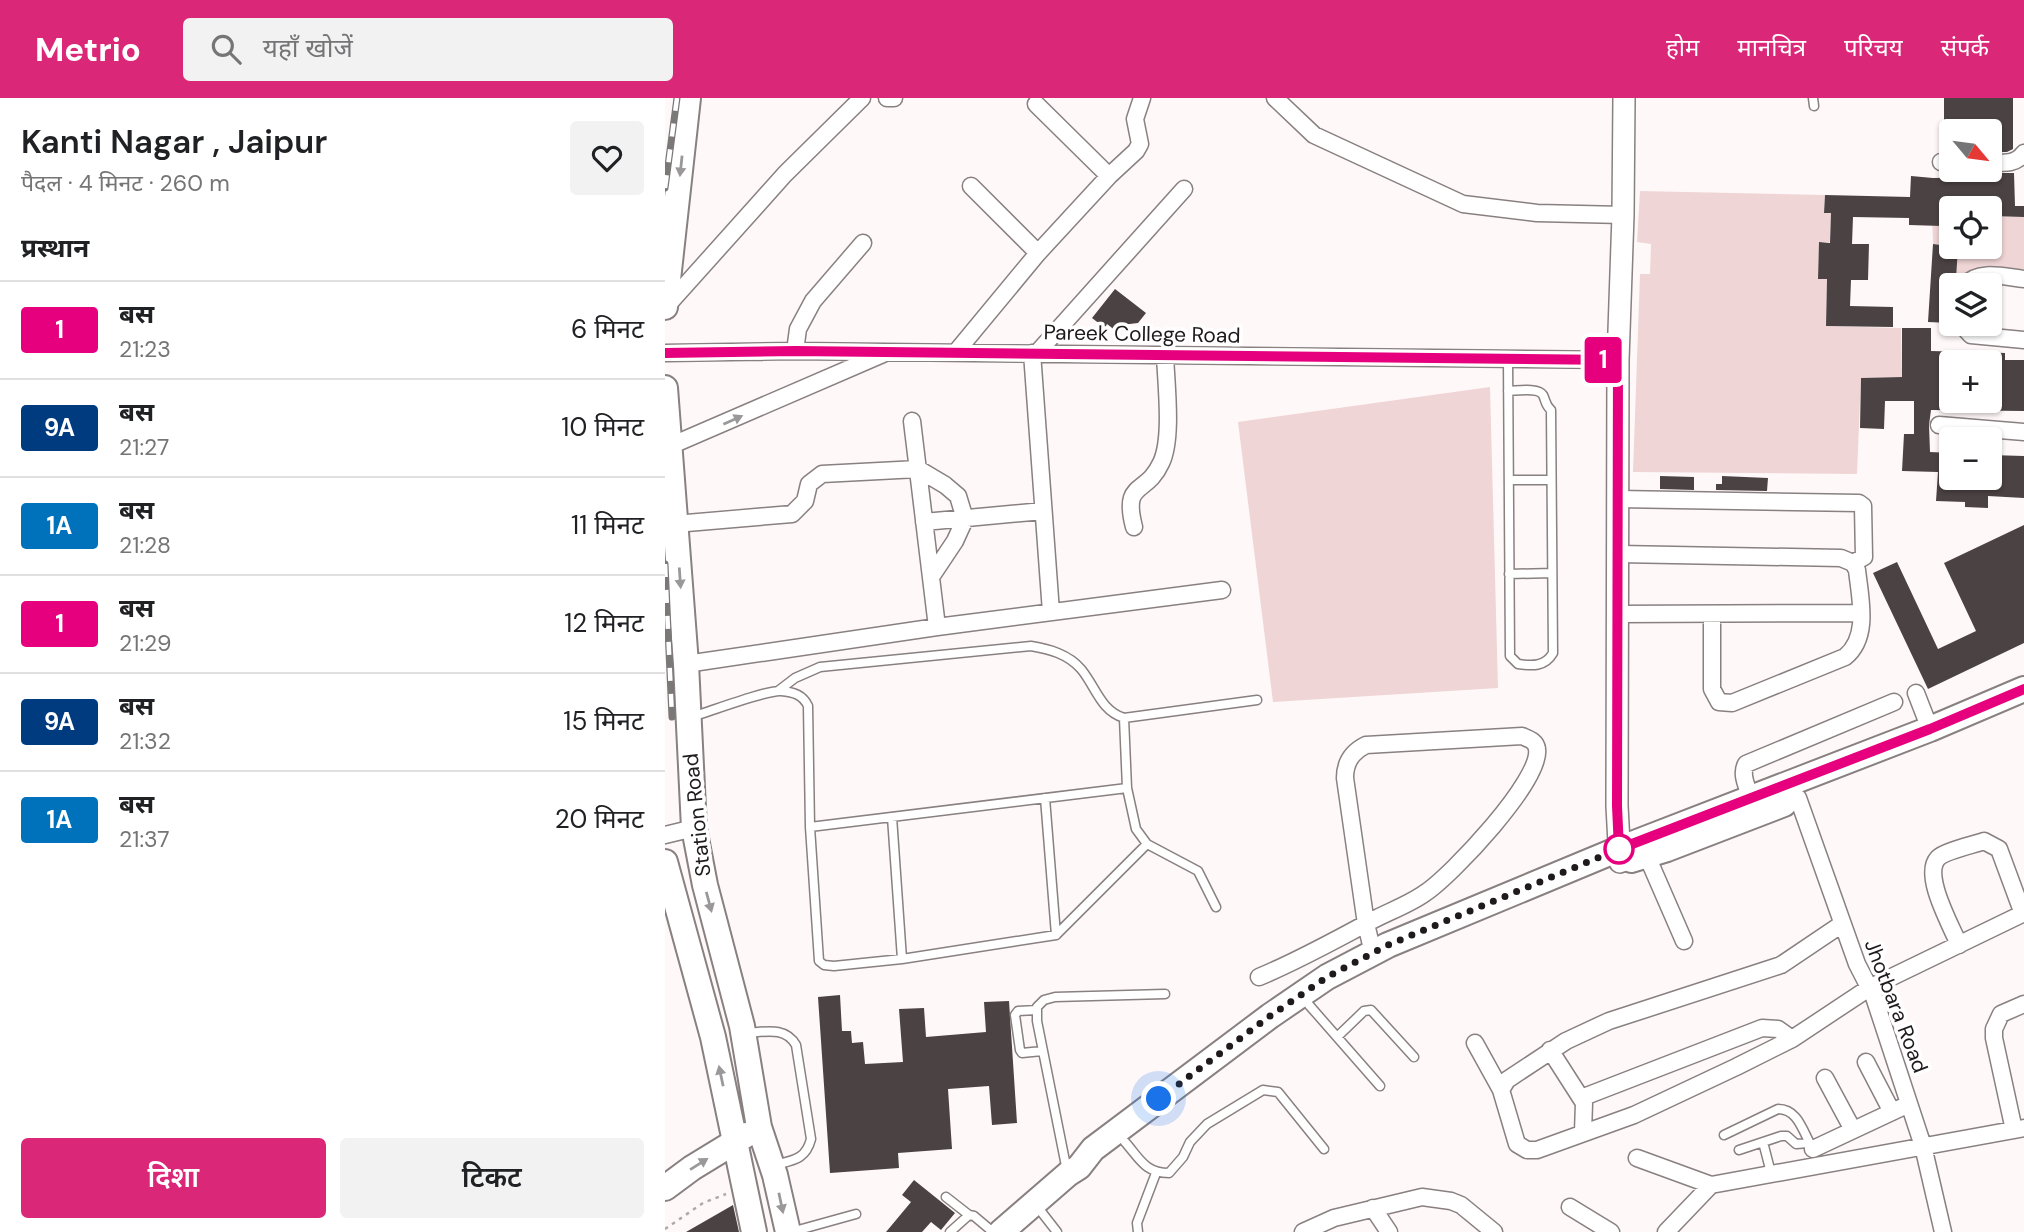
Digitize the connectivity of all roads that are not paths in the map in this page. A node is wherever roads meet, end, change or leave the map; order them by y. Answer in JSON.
{"nodes":[{"id":1,"x":688,"y":98,"type":"edge"},
{"id":2,"x":862,"y":98,"type":"edge"},
{"id":3,"x":887,"y":98,"type":"edge"},
{"id":4,"x":894,"y":98,"type":"edge"},
{"id":5,"x":1142,"y":98,"type":"edge"},
{"id":6,"x":1275,"y":98,"type":"edge"},
{"id":7,"x":1624,"y":98,"type":"edge"},
{"id":8,"x":1036,"y":104,"type":"dead end"},
{"id":9,"x":2024,"y":153,"type":"edge"},
{"id":10,"x":2002,"y":163,"type":"edge"},
{"id":11,"x":1109,"y":176,"type":"junction"},
{"id":12,"x":971,"y":186,"type":"dead end"},
{"id":13,"x":1184,"y":188,"type":"dead end"},
{"id":14,"x":1623,"y":215,"type":"junction"},
{"id":15,"x":863,"y":243,"type":"dead end"},
{"id":16,"x":1038,"y":253,"type":"junction"},
{"id":17,"x":2002,"y":277,"type":"edge"},
{"id":18,"x":2024,"y":279,"type":"edge"},
{"id":19,"x":665,"y":308,"type":"edge"},
{"id":20,"x":1982,"y":336,"type":"edge"},
{"id":21,"x":2024,"y":340,"type":"edge"},
{"id":22,"x":795,"y":351,"type":"junction"},
{"id":23,"x":889,"y":352,"type":"junction"},
{"id":24,"x":956,"y":352,"type":"junction"},
{"id":25,"x":665,"y":354,"type":"edge"},
{"id":26,"x":1035,"y":354,"type":"junction"},
{"id":27,"x":1165,"y":355,"type":"junction"},
{"id":28,"x":1508,"y":359,"type":"junction"},
{"id":29,"x":1618,"y":360,"type":"junction"},
{"id":30,"x":665,"y":388,"type":"edge"},
{"id":31,"x":1508,"y":391,"type":"junction"},
{"id":32,"x":912,"y":421,"type":"dead end"},
{"id":33,"x":1939,"y":425,"type":"dead end"},
{"id":34,"x":2024,"y":432,"type":"edge"},
{"id":35,"x":670,"y":446,"type":"junction"},
{"id":36,"x":918,"y":469,"type":"junction"},
{"id":37,"x":1509,"y":480,"type":"junction"},
{"id":38,"x":1551,"y":480,"type":"junction"},
{"id":39,"x":1618,"y":499,"type":"junction"},
{"id":40,"x":1043,"y":511,"type":"junction"},
{"id":41,"x":965,"y":519,"type":"junction"},
{"id":42,"x":924,"y":522,"type":"junction"},
{"id":43,"x":675,"y":524,"type":"junction"},
{"id":44,"x":1134,"y":527,"type":"dead end"},
{"id":45,"x":1619,"y":554,"type":"junction"},
{"id":46,"x":1853,"y":563,"type":"junction"},
{"id":47,"x":1552,"y":573,"type":"junction"},
{"id":48,"x":1509,"y":574,"type":"junction"},
{"id":49,"x":931,"y":578,"type":"junction"},
{"id":50,"x":1222,"y":590,"type":"dead end"},
{"id":51,"x":1051,"y":612,"type":"junction"},
{"id":52,"x":1861,"y":612,"type":"junction"},
{"id":53,"x":1618,"y":614,"type":"junction"},
{"id":54,"x":1712,"y":614,"type":"junction"},
{"id":55,"x":937,"y":627,"type":"junction"},
{"id":56,"x":686,"y":664,"type":"junction"},
{"id":57,"x":2024,"y":689,"type":"edge"},
{"id":58,"x":778,"y":691,"type":"junction"},
{"id":59,"x":1916,"y":692,"type":"dead end"},
{"id":60,"x":1257,"y":701,"type":"dead end"},
{"id":61,"x":1894,"y":702,"type":"dead end"},
{"id":62,"x":2024,"y":707,"type":"edge"},
{"id":63,"x":1124,"y":718,"type":"junction"},
{"id":64,"x":688,"y":719,"type":"junction"},
{"id":65,"x":1930,"y":729,"type":"junction"},
{"id":66,"x":1127,"y":788,"type":"junction"},
{"id":67,"x":1045,"y":798,"type":"junction"},
{"id":68,"x":1798,"y":798,"type":"junction"},
{"id":69,"x":1751,"y":799,"type":"junction"},
{"id":70,"x":892,"y":817,"type":"junction"},
{"id":71,"x":810,"y":827,"type":"junction"},
{"id":72,"x":694,"y":828,"type":"junction"},
{"id":73,"x":665,"y":835,"type":"edge"},
{"id":74,"x":1147,"y":844,"type":"junction"},
{"id":75,"x":1620,"y":856,"type":"junction"},
{"id":76,"x":1647,"y":856,"type":"junction"},
{"id":77,"x":665,"y":862,"type":"edge"},
{"id":78,"x":1216,"y":907,"type":"dead end"},
{"id":79,"x":2023,"y":913,"type":"edge"},
{"id":80,"x":1366,"y":924,"type":"junction"},
{"id":81,"x":1842,"y":924,"type":"junction"},
{"id":82,"x":1056,"y":935,"type":"junction"},
{"id":83,"x":1684,"y":941,"type":"dead end"},
{"id":84,"x":1959,"y":944,"type":"junction"},
{"id":85,"x":1373,"y":953,"type":"junction"},
{"id":86,"x":902,"y":959,"type":"junction"},
{"id":87,"x":1259,"y":978,"type":"dead end"},
{"id":88,"x":1869,"y":988,"type":"junction"},
{"id":89,"x":1165,"y":994,"type":"dead end"},
{"id":90,"x":2024,"y":1004,"type":"edge"},
{"id":91,"x":1309,"y":1005,"type":"junction"},
{"id":92,"x":1037,"y":1010,"type":"junction"},
{"id":93,"x":743,"y":1033,"type":"junction"},
{"id":94,"x":1337,"y":1037,"type":"junction"},
{"id":95,"x":1792,"y":1039,"type":"junction"},
{"id":96,"x":1475,"y":1043,"type":"dead end"},
{"id":97,"x":1550,"y":1050,"type":"junction"},
{"id":98,"x":1042,"y":1051,"type":"junction"},
{"id":99,"x":1414,"y":1057,"type":"dead end"},
{"id":100,"x":1866,"y":1062,"type":"dead end"},
{"id":101,"x":1825,"y":1078,"type":"dead end"},
{"id":102,"x":1380,"y":1086,"type":"dead end"},
{"id":103,"x":1501,"y":1090,"type":"junction"},
{"id":104,"x":1581,"y":1098,"type":"junction"},
{"id":105,"x":1909,"y":1104,"type":"junction"},
{"id":106,"x":1892,"y":1112,"type":"junction"},
{"id":107,"x":759,"y":1127,"type":"junction"},
{"id":108,"x":2019,"y":1129,"type":"edge"},
{"id":109,"x":1853,"y":1130,"type":"junction"},
{"id":110,"x":1583,"y":1132,"type":"junction"},
{"id":111,"x":1724,"y":1135,"type":"dead end"},
{"id":112,"x":1125,"y":1142,"type":"junction"},
{"id":113,"x":1763,"y":1142,"type":"junction"},
{"id":114,"x":734,"y":1143,"type":"junction"},
{"id":115,"x":1811,"y":1146,"type":"junction"},
{"id":116,"x":1923,"y":1146,"type":"junction"},
{"id":117,"x":1324,"y":1150,"type":"dead end"},
{"id":118,"x":1739,"y":1150,"type":"dead end"},
{"id":119,"x":1637,"y":1158,"type":"dead end"},
{"id":120,"x":1822,"y":1164,"type":"junction"},
{"id":121,"x":772,"y":1166,"type":"junction"},
{"id":122,"x":1073,"y":1170,"type":"junction"},
{"id":123,"x":1156,"y":1173,"type":"junction"},
{"id":124,"x":1772,"y":1173,"type":"junction"},
{"id":125,"x":1711,"y":1185,"type":"junction"},
{"id":126,"x":665,"y":1188,"type":"edge"},
{"id":127,"x":946,"y":1198,"type":"dead end"},
{"id":128,"x":1034,"y":1202,"type":"junction"},
{"id":129,"x":1570,"y":1207,"type":"dead end"},
{"id":130,"x":1373,"y":1208,"type":"junction"},
{"id":131,"x":856,"y":1214,"type":"dead end"},
{"id":132,"x":969,"y":1215,"type":"junction"},
{"id":133,"x":1005,"y":1230,"type":"edge"},
{"id":134,"x":754,"y":1232,"type":"edge"},
{"id":135,"x":789,"y":1232,"type":"edge"},
{"id":136,"x":950,"y":1232,"type":"edge"},
{"id":137,"x":1057,"y":1232,"type":"edge"},
{"id":138,"x":1138,"y":1232,"type":"edge"},
{"id":139,"x":1303,"y":1232,"type":"edge"},
{"id":140,"x":1389,"y":1232,"type":"edge"},
{"id":141,"x":1494,"y":1232,"type":"edge"},
{"id":142,"x":1611,"y":1232,"type":"edge"},
{"id":143,"x":1666,"y":1232,"type":"edge"},
{"id":144,"x":1943,"y":1232,"type":"edge"}],
"edges":[{"from":1,"to":19,"type":"main road","one_way":true},
{"from":2,"to":19,"type":"street"},
{"from":3,"to":4,"type":"street"},
{"from":5,"to":11,"type":"street"},
{"from":6,"to":14,"type":"street"},
{"from":7,"to":14,"type":"street"},
{"from":8,"to":11,"type":"street"},
{"from":9,"to":10,"type":"street"},
{"from":11,"to":16,"type":"street"},
{"from":12,"to":16,"type":"street"},
{"from":13,"to":26,"type":"street"},
{"from":14,"to":29,"type":"street"},
{"from":15,"to":22,"type":"street"},
{"from":16,"to":24,"type":"street"},
{"from":17,"to":18,"type":"street"},
{"from":20,"to":21,"type":"street"},
{"from":22,"to":23,"type":"street","name":"Pareek College Road"},
{"from":22,"to":25,"type":"street","name":"Pareek College Road"},
{"from":23,"to":24,"type":"street","name":"Pareek College Road"},
{"from":35,"to":23,"type":"street","one_way":true},
{"from":24,"to":26,"type":"street","name":"Pareek College Road"},
{"from":26,"to":27,"type":"street","name":"Pareek College Road"},
{"from":26,"to":40,"type":"street"},
{"from":27,"to":28,"type":"street","name":"Pareek College Road"},
{"from":27,"to":44,"type":"street"},
{"from":28,"to":29,"type":"street","name":"Pareek College Road"},
{"from":28,"to":31,"type":"lane"},
{"from":29,"to":39,"type":"street"},
{"from":30,"to":35,"type":"main road","name":"Station Road"},
{"from":31,"to":37,"type":"lane"},
{"from":31,"to":38,"type":"lane"},
{"from":32,"to":36,"type":"street"},
{"from":33,"to":34,"type":"street"},
{"from":35,"to":43,"type":"main road","name":"Station Road"},
{"from":36,"to":41,"type":"street"},
{"from":36,"to":42,"type":"street"},
{"from":36,"to":43,"type":"street"},
{"from":37,"to":38,"type":"lane"},
{"from":37,"to":48,"type":"lane"},
{"from":38,"to":47,"type":"lane"},
{"from":39,"to":45,"type":"street"},
{"from":39,"to":46,"type":"street"},
{"from":40,"to":41,"type":"street"},
{"from":40,"to":51,"type":"street"},
{"from":41,"to":42,"type":"street"},
{"from":41,"to":49,"type":"street"},
{"from":42,"to":49,"type":"street"},
{"from":43,"to":56,"type":"main road","name":"Station Road","one_way":true},
{"from":45,"to":46,"type":"street"},
{"from":45,"to":53,"type":"street"},
{"from":46,"to":52,"type":"street"},
{"from":47,"to":48,"type":"lane"},
{"from":47,"to":48,"type":"lane"},
{"from":49,"to":55,"type":"street"},
{"from":50,"to":51,"type":"street"},
{"from":51,"to":55,"type":"street"},
{"from":52,"to":54,"type":"street"},
{"from":52,"to":54,"type":"street"},
{"from":53,"to":54,"type":"street"},
{"from":53,"to":75,"type":"street"},
{"from":55,"to":56,"type":"street"},
{"from":56,"to":64,"type":"main road","name":"Station Road"},
{"from":57,"to":65,"type":"main road"},
{"from":58,"to":63,"type":"lane"},
{"from":58,"to":64,"type":"lane"},
{"from":58,"to":71,"type":"lane"},
{"from":59,"to":65,"type":"street"},
{"from":60,"to":63,"type":"lane"},
{"from":61,"to":69,"type":"street"},
{"from":62,"to":68,"type":"main road"},
{"from":63,"to":66,"type":"lane"},
{"from":64,"to":72,"type":"main road","name":"Station Road"},
{"from":65,"to":69,"type":"main road"},
{"from":66,"to":67,"type":"lane"},
{"from":66,"to":74,"type":"lane"},
{"from":67,"to":70,"type":"lane"},
{"from":67,"to":82,"type":"lane"},
{"from":68,"to":76,"type":"main road"},
{"from":68,"to":81,"type":"street","name":"Jhotbara Road"},
{"from":69,"to":75,"type":"main road"},
{"from":70,"to":71,"type":"lane"},
{"from":70,"to":86,"type":"lane"},
{"from":71,"to":86,"type":"lane"},
{"from":72,"to":73,"type":"street"},
{"from":72,"to":93,"type":"main road","name":"Station Road","one_way":true},
{"from":74,"to":78,"type":"lane"},
{"from":74,"to":82,"type":"lane"},
{"from":75,"to":76,"type":"main road"},
{"from":75,"to":85,"type":"main road"},
{"from":75,"to":91,"type":"main road"},
{"from":76,"to":83,"type":"street"},
{"from":114,"to":77,"type":"main road","one_way":true},
{"from":79,"to":84,"type":"street"},
{"from":79,"to":84,"type":"street"},
{"from":80,"to":80,"type":"street"},
{"from":80,"to":85,"type":"street"},
{"from":80,"to":87,"type":"street"},
{"from":81,"to":88,"type":"street","name":"Jhotbara Road"},
{"from":81,"to":97,"type":"street"},
{"from":82,"to":86,"type":"lane"},
{"from":84,"to":88,"type":"street"},
{"from":85,"to":122,"type":"main road"},
{"from":88,"to":95,"type":"street"},
{"from":88,"to":105,"type":"street","name":"Jhotbara Road"},
{"from":89,"to":92,"type":"lane"},
{"from":90,"to":108,"type":"street"},
{"from":91,"to":94,"type":"lane"},
{"from":91,"to":112,"type":"main road"},
{"from":92,"to":98,"type":"lane"},
{"from":92,"to":98,"type":"lane"},
{"from":93,"to":107,"type":"main road","name":"Station Road"},
{"from":93,"to":121,"type":"lane"},
{"from":94,"to":99,"type":"lane"},
{"from":94,"to":102,"type":"lane"},
{"from":95,"to":104,"type":"street"},
{"from":95,"to":110,"type":"street"},
{"from":96,"to":103,"type":"street"},
{"from":97,"to":103,"type":"street"},
{"from":97,"to":104,"type":"street"},
{"from":98,"to":122,"type":"lane"},
{"from":100,"to":106,"type":"street"},
{"from":101,"to":109,"type":"street"},
{"from":103,"to":110,"type":"street"},
{"from":104,"to":110,"type":"street"},
{"from":105,"to":106,"type":"street"},
{"from":105,"to":116,"type":"street","name":"Jhotbara Road"},
{"from":106,"to":109,"type":"street"},
{"from":107,"to":114,"type":"main road"},
{"from":107,"to":121,"type":"main road","name":"Station Road"},
{"from":108,"to":116,"type":"street"},
{"from":109,"to":115,"type":"street"},
{"from":111,"to":115,"type":"lane"},
{"from":112,"to":122,"type":"main road"},
{"from":112,"to":123,"type":"lane"},
{"from":113,"to":115,"type":"lane"},
{"from":113,"to":118,"type":"lane"},
{"from":113,"to":124,"type":"lane"},
{"from":126,"to":114,"type":"main road","one_way":true},
{"from":114,"to":134,"type":"main road"},
{"from":115,"to":120,"type":"lane"},
{"from":116,"to":120,"type":"street"},
{"from":116,"to":144,"type":"street","name":"Jhotbara Road"},
{"from":117,"to":123,"type":"lane"},
{"from":119,"to":125,"type":"street"},
{"from":120,"to":124,"type":"street"},
{"from":121,"to":135,"type":"main road","name":"Station Road","one_way":true},
{"from":122,"to":128,"type":"main road"},
{"from":123,"to":138,"type":"lane"},
{"from":124,"to":125,"type":"street"},
{"from":125,"to":143,"type":"street"},
{"from":127,"to":132,"type":"lane"},
{"from":128,"to":133,"type":"main road"},
{"from":128,"to":137,"type":"lane"},
{"from":129,"to":142,"type":"street"},
{"from":130,"to":139,"type":"street"},
{"from":130,"to":140,"type":"street"},
{"from":130,"to":141,"type":"street"},
{"from":131,"to":135,"type":"lane"},
{"from":132,"to":133,"type":"lane"},
{"from":132,"to":136,"type":"lane"}]}
